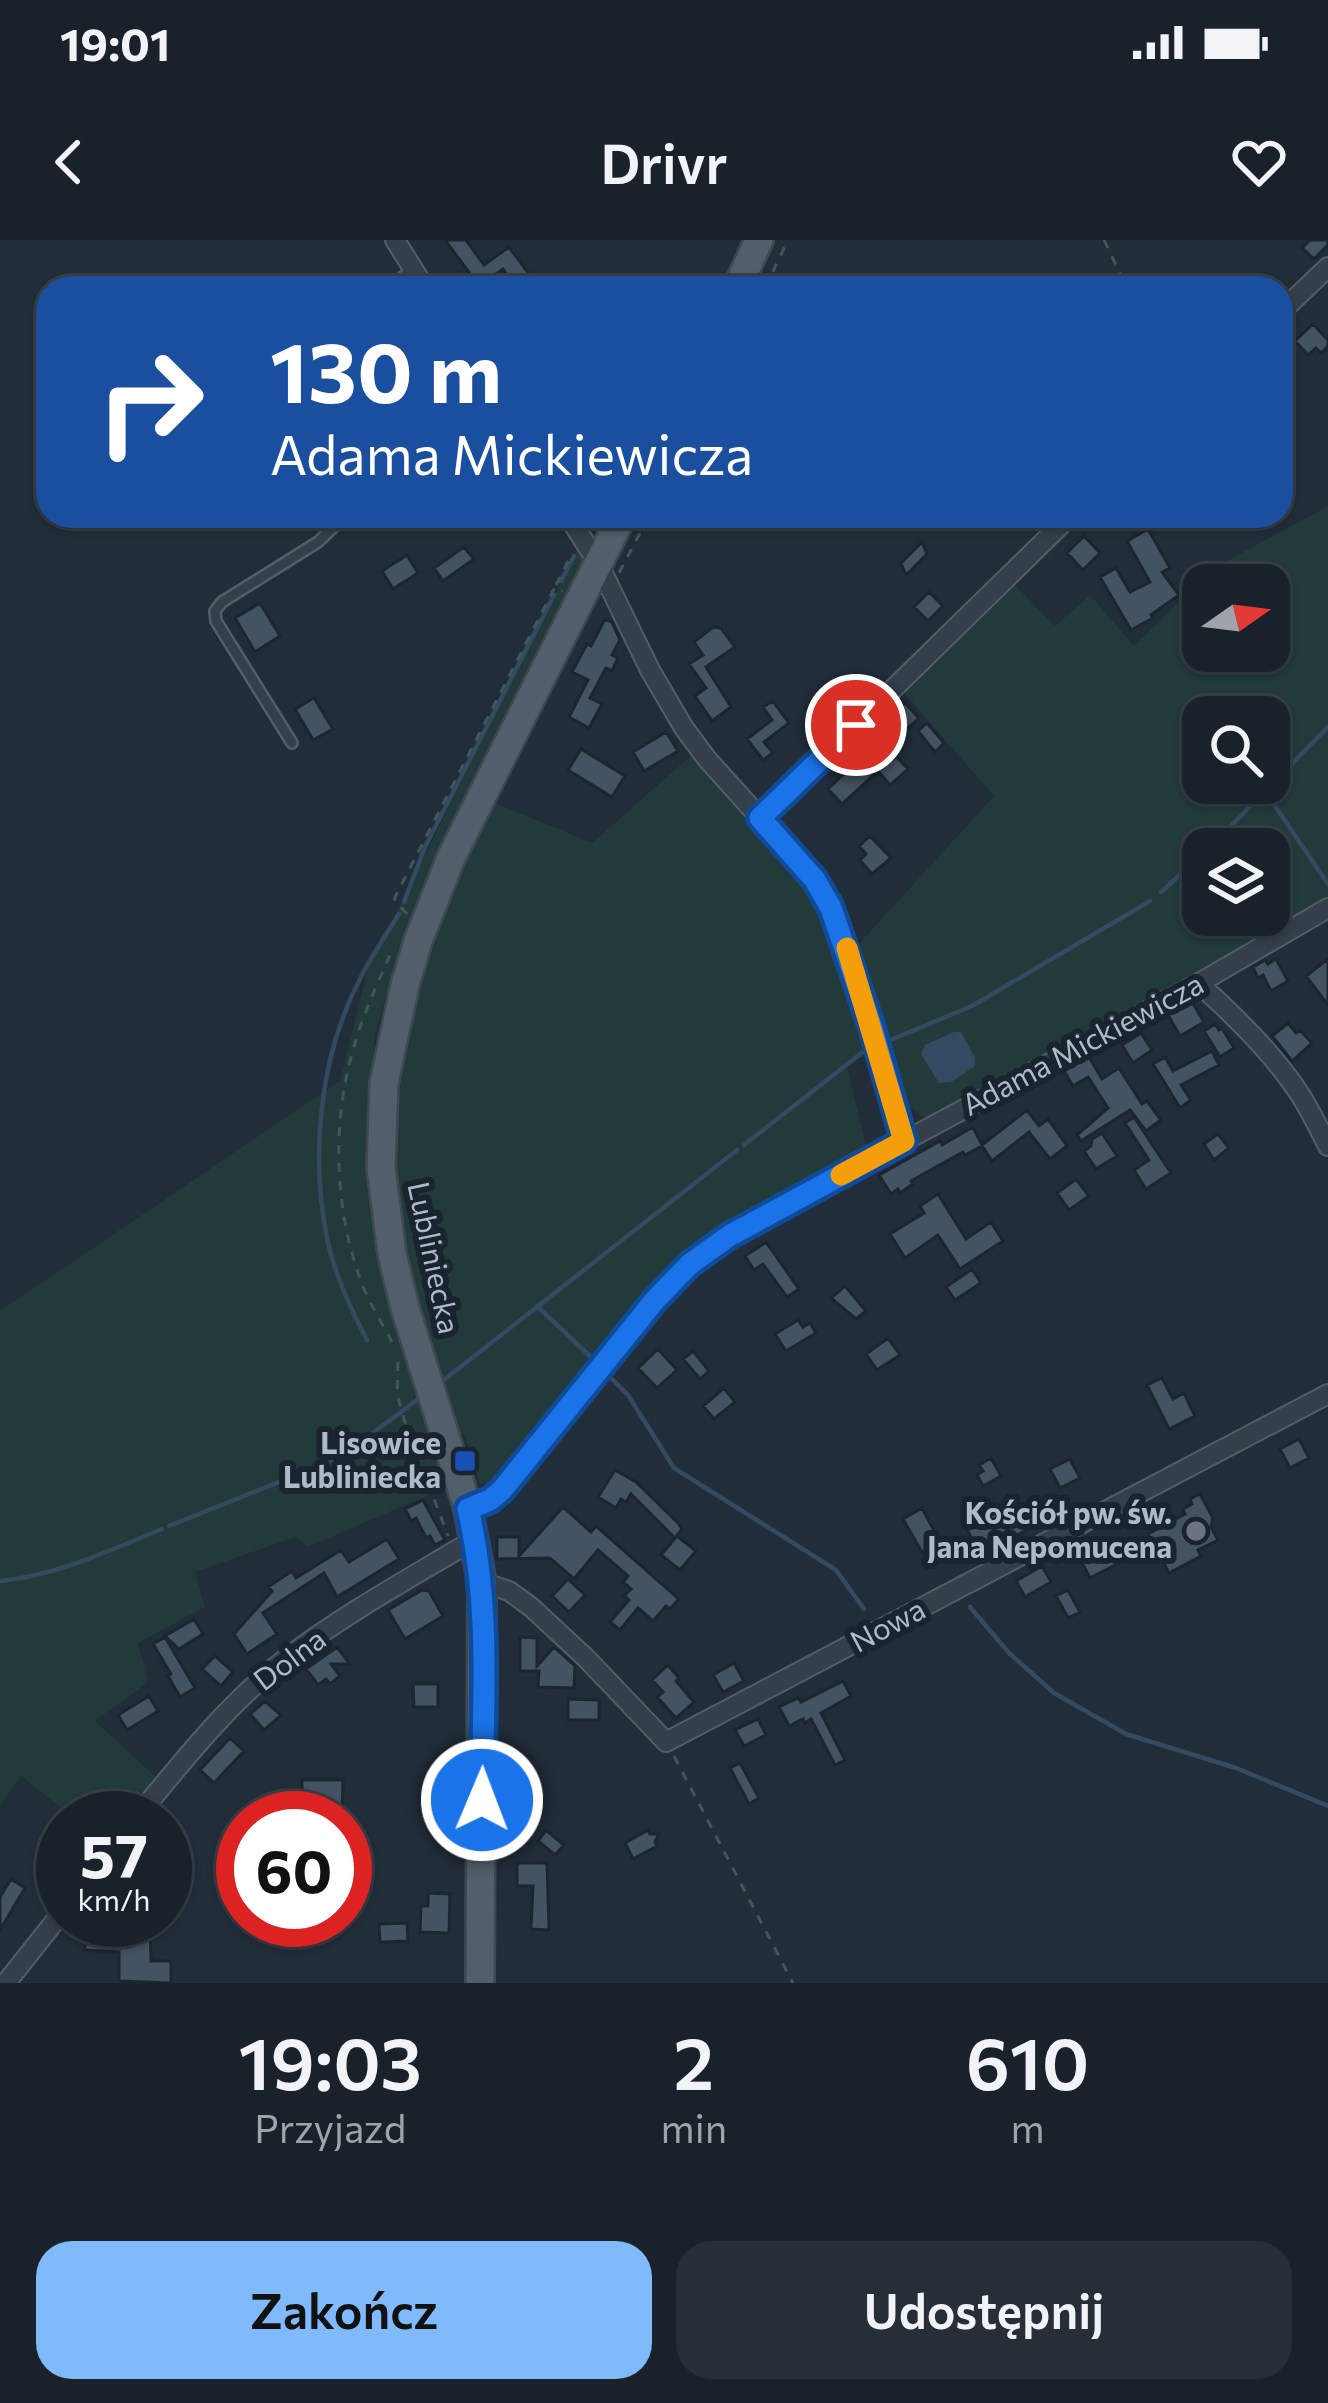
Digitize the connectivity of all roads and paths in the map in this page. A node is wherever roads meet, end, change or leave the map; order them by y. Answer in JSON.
{"nodes":[{"id":1,"x":394,"y":240,"type":"edge"},
{"id":2,"x":760,"y":240,"type":"edge"},
{"id":3,"x":788,"y":240,"type":"edge"},
{"id":4,"x":1104,"y":240,"type":"edge"},
{"id":5,"x":1328,"y":267,"type":"edge"},
{"id":6,"x":413,"y":270,"type":"junction"},
{"id":7,"x":404,"y":276,"type":"edge"},
{"id":8,"x":417,"y":276,"type":"edge"},
{"id":9,"x":743,"y":276,"type":"edge"},
{"id":10,"x":771,"y":276,"type":"edge"},
{"id":11,"x":1121,"y":276,"type":"edge"},
{"id":12,"x":1293,"y":301,"type":"edge"},
{"id":13,"x":333,"y":528,"type":"edge"},
{"id":14,"x":576,"y":528,"type":"edge"},
{"id":15,"x":612,"y":528,"type":"edge"},
{"id":16,"x":1058,"y":528,"type":"edge"},
{"id":17,"x":591,"y":552,"type":"junction"},
{"id":18,"x":556,"y":587,"type":"dead end"},
{"id":19,"x":292,"y":743,"type":"dead end"},
{"id":20,"x":760,"y":818,"type":"junction"},
{"id":21,"x":1328,"y":908,"type":"edge"},
{"id":22,"x":1199,"y":984,"type":"junction"},
{"id":23,"x":904,"y":1141,"type":"junction"},
{"id":24,"x":1328,"y":1146,"type":"edge"},
{"id":25,"x":1328,"y":1394,"type":"edge"},
{"id":26,"x":399,"y":1401,"type":"dead end"},
{"id":27,"x":468,"y":1509,"type":"junction"},
{"id":28,"x":464,"y":1545,"type":"junction"},
{"id":29,"x":482,"y":1582,"type":"junction"},
{"id":30,"x":666,"y":1742,"type":"junction"},
{"id":31,"x":158,"y":1791,"type":"edge"},
{"id":32,"x":36,"y":1945,"type":"edge"},
{"id":33,"x":0,"y":1954,"type":"edge"},
{"id":34,"x":12,"y":1976,"type":"edge"},
{"id":35,"x":480,"y":1983,"type":"edge"},
{"id":36,"x":794,"y":1983,"type":"edge"}],
"edges":[{"from":1,"to":6,"type":"street"},
{"from":2,"to":9,"type":"main road"},
{"from":3,"to":10,"type":"path"},
{"from":4,"to":11,"type":"path"},
{"from":5,"to":12,"type":"street"},
{"from":6,"to":7,"type":"lane"},
{"from":6,"to":8,"type":"street"},
{"from":13,"to":19,"type":"lane"},
{"from":14,"to":17,"type":"street"},
{"from":15,"to":17,"type":"main road","name":"Lubliniecka"},
{"from":16,"to":20,"type":"street"},
{"from":17,"to":18,"type":"path"},
{"from":17,"to":20,"type":"street"},
{"from":17,"to":27,"type":"main road","name":"Lubliniecka"},
{"from":20,"to":23,"type":"street"},
{"from":21,"to":22,"type":"street","name":"Adama Mickiewicza"},
{"from":22,"to":23,"type":"street","name":"Adama Mickiewicza"},
{"from":22,"to":24,"type":"street"},
{"from":23,"to":27,"type":"street","name":"Adama Mickiewicza"},
{"from":25,"to":30,"type":"street","name":"Nowa"},
{"from":26,"to":28,"type":"path"},
{"from":27,"to":28,"type":"main road","name":"Lubliniecka"},
{"from":28,"to":29,"type":"main road","name":"Lubliniecka"},
{"from":28,"to":31,"type":"street","name":"Dolna"},
{"from":29,"to":30,"type":"street"},
{"from":29,"to":35,"type":"main road","name":"Lubliniecka"},
{"from":30,"to":36,"type":"path"},
{"from":32,"to":34,"type":"street"},
{"from":33,"to":34,"type":"street"}]}
